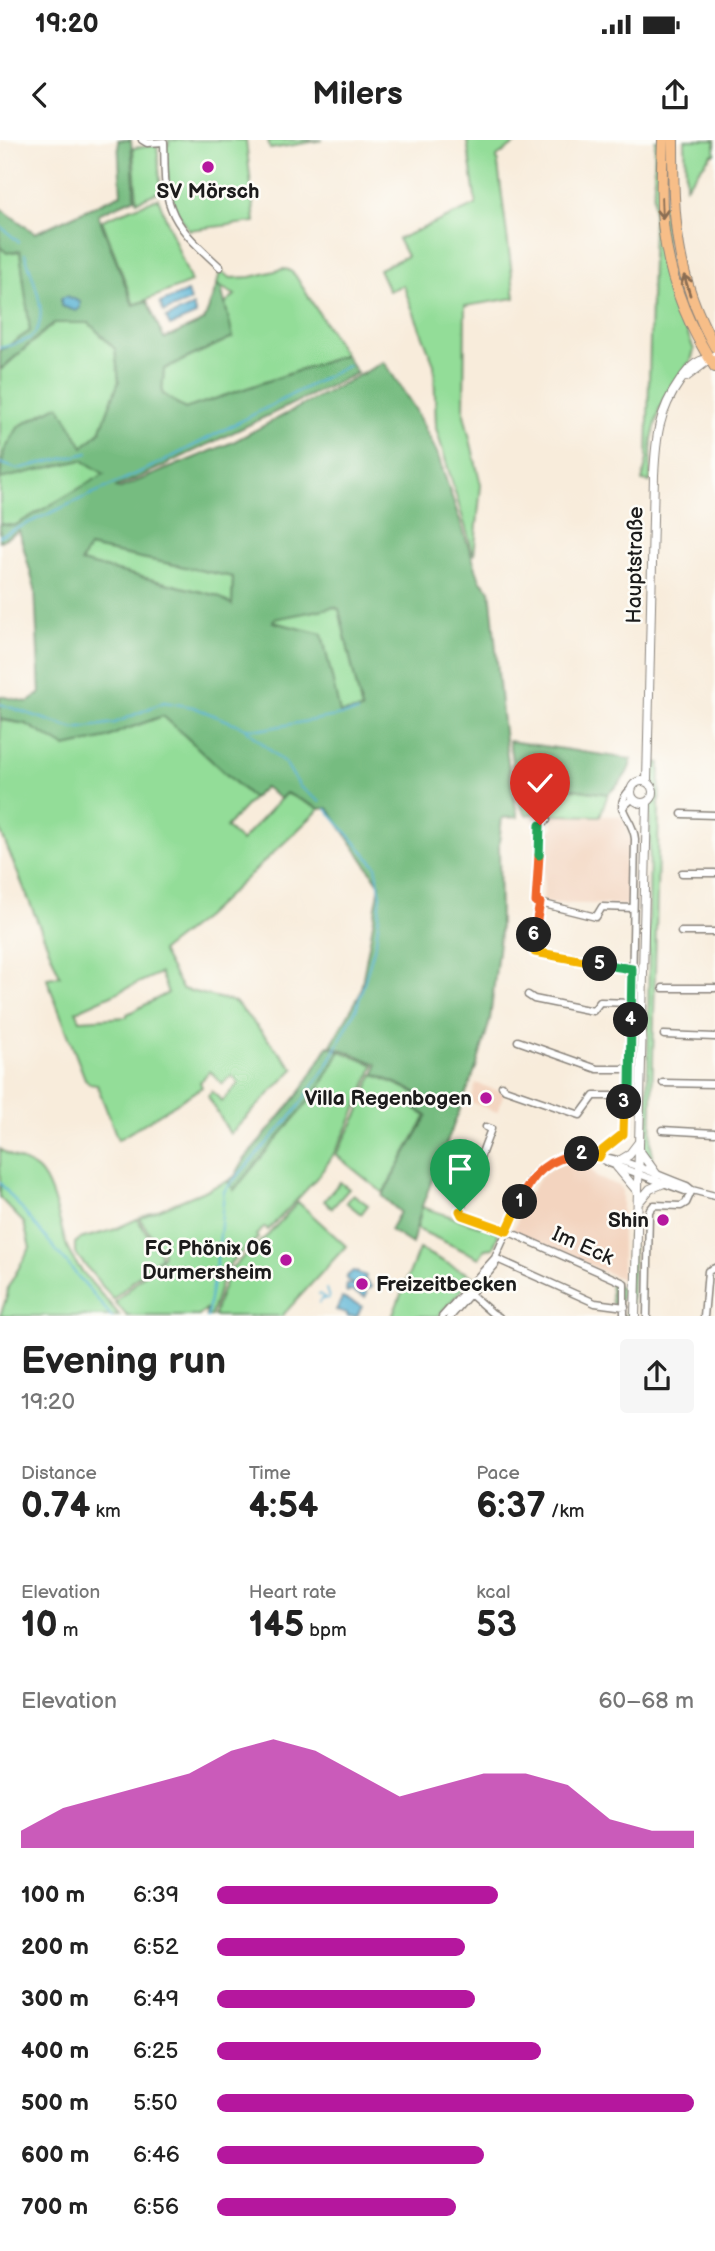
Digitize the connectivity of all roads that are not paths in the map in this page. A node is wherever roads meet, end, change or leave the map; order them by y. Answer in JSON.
{"nodes":[{"id":1,"x":142,"y":140,"type":"edge"},
{"id":2,"x":663,"y":140,"type":"edge"},
{"id":3,"x":673,"y":140,"type":"edge"},
{"id":4,"x":220,"y":267,"type":"dead end"},
{"id":5,"x":698,"y":339,"type":"junction"},
{"id":6,"x":715,"y":347,"type":"edge"},
{"id":7,"x":713,"y":360,"type":"edge"},
{"id":8,"x":694,"y":364,"type":"junction"},
{"id":9,"x":681,"y":380,"type":"junction"},
{"id":10,"x":643,"y":782,"type":"junction"},
{"id":11,"x":638,"y":798,"type":"junction"},
{"id":12,"x":682,"y":814,"type":"dead end"},
{"id":13,"x":715,"y":815,"type":"edge"},
{"id":14,"x":547,"y":820,"type":"dead end"},
{"id":15,"x":682,"y":873,"type":"dead end"},
{"id":16,"x":715,"y":873,"type":"edge"},
{"id":17,"x":540,"y":903,"type":"junction"},
{"id":18,"x":633,"y":908,"type":"junction"},
{"id":19,"x":681,"y":932,"type":"dead end"},
{"id":20,"x":715,"y":932,"type":"edge"},
{"id":21,"x":632,"y":969,"type":"junction"},
{"id":22,"x":663,"y":988,"type":"dead end"},
{"id":23,"x":715,"y":988,"type":"edge"},
{"id":24,"x":528,"y":995,"type":"dead end"},
{"id":25,"x":632,"y":1003,"type":"junction"},
{"id":26,"x":664,"y":1035,"type":"dead end"},
{"id":27,"x":715,"y":1037,"type":"edge"},
{"id":28,"x":518,"y":1041,"type":"dead end"},
{"id":29,"x":631,"y":1069,"type":"junction"},
{"id":30,"x":663,"y":1083,"type":"dead end"},
{"id":31,"x":715,"y":1084,"type":"edge"},
{"id":32,"x":502,"y":1086,"type":"dead end"},
{"id":33,"x":627,"y":1096,"type":"junction"},
{"id":34,"x":486,"y":1127,"type":"dead end"},
{"id":35,"x":662,"y":1130,"type":"dead end"},
{"id":36,"x":715,"y":1133,"type":"edge"},
{"id":37,"x":639,"y":1146,"type":"junction"},
{"id":38,"x":599,"y":1157,"type":"junction"},
{"id":39,"x":618,"y":1164,"type":"junction"},
{"id":40,"x":639,"y":1171,"type":"junction"},
{"id":41,"x":657,"y":1175,"type":"junction"},
{"id":42,"x":664,"y":1183,"type":"junction"},
{"id":43,"x":692,"y":1190,"type":"junction"},
{"id":44,"x":638,"y":1192,"type":"junction"},
{"id":45,"x":715,"y":1196,"type":"edge"},
{"id":46,"x":638,"y":1203,"type":"junction"},
{"id":47,"x":507,"y":1231,"type":"junction"},
{"id":48,"x":495,"y":1258,"type":"junction"},
{"id":49,"x":715,"y":1268,"type":"edge"},
{"id":50,"x":468,"y":1292,"type":"junction"},
{"id":51,"x":625,"y":1307,"type":"junction"},
{"id":52,"x":443,"y":1316,"type":"edge"},
{"id":53,"x":451,"y":1316,"type":"edge"},
{"id":54,"x":497,"y":1316,"type":"edge"},
{"id":55,"x":624,"y":1316,"type":"edge"},
{"id":56,"x":635,"y":1316,"type":"edge"},
{"id":57,"x":647,"y":1316,"type":"edge"},
{"id":58,"x":704,"y":1316,"type":"edge"}],
"edges":[{"from":1,"to":4,"type":"street"},
{"from":2,"to":5,"type":"main road","one_way":true},
{"from":6,"to":3,"type":"main road","one_way":true},
{"from":5,"to":7,"type":"main road"},
{"from":5,"to":8,"type":"street"},
{"from":7,"to":8,"type":"street"},
{"from":7,"to":9,"type":"street","name":"Hauptstraße"},
{"from":8,"to":9,"type":"street","name":"Hauptstraße"},
{"from":9,"to":10,"type":"street","name":"Hauptstraße"},
{"from":10,"to":11,"type":"street"},
{"from":10,"to":11,"type":"street","name":"Hauptstraße"},
{"from":11,"to":18,"type":"street"},
{"from":11,"to":37,"type":"street","name":"Hauptstraße"},
{"from":12,"to":13,"type":"street"},
{"from":14,"to":17,"type":"street"},
{"from":15,"to":16,"type":"street"},
{"from":17,"to":18,"type":"street"},
{"from":17,"to":21,"type":"street"},
{"from":18,"to":21,"type":"street"},
{"from":19,"to":20,"type":"street"},
{"from":21,"to":25,"type":"street"},
{"from":22,"to":23,"type":"street"},
{"from":24,"to":25,"type":"street"},
{"from":25,"to":29,"type":"street"},
{"from":26,"to":27,"type":"street"},
{"from":28,"to":29,"type":"street"},
{"from":29,"to":33,"type":"street"},
{"from":30,"to":31,"type":"street"},
{"from":32,"to":33,"type":"street"},
{"from":33,"to":38,"type":"street"},
{"from":34,"to":47,"type":"street","name":"Im Eck"},
{"from":35,"to":36,"type":"street"},
{"from":37,"to":39,"type":"street"},
{"from":37,"to":40,"type":"street","name":"Hauptstraße"},
{"from":37,"to":41,"type":"street"},
{"from":38,"to":39,"type":"street"},
{"from":38,"to":47,"type":"street"},
{"from":39,"to":40,"type":"street"},
{"from":39,"to":44,"type":"street"},
{"from":40,"to":41,"type":"street"},
{"from":40,"to":42,"type":"street"},
{"from":40,"to":44,"type":"street","name":"Hauptstraße"},
{"from":41,"to":43,"type":"street"},
{"from":42,"to":43,"type":"street"},
{"from":42,"to":46,"type":"street"},
{"from":43,"to":45,"type":"street"},
{"from":43,"to":57,"type":"street"},
{"from":44,"to":46,"type":"street","name":"Hauptstraße"},
{"from":46,"to":56,"type":"street","name":"Hauptstraße"},
{"from":47,"to":48,"type":"street"},
{"from":47,"to":51,"type":"street","name":"Im Eck"},
{"from":48,"to":50,"type":"street"},
{"from":48,"to":51,"type":"street"},
{"from":49,"to":58,"type":"street"},
{"from":50,"to":52,"type":"street"},
{"from":50,"to":53,"type":"street"},
{"from":50,"to":54,"type":"street"},
{"from":51,"to":55,"type":"street"}]}
